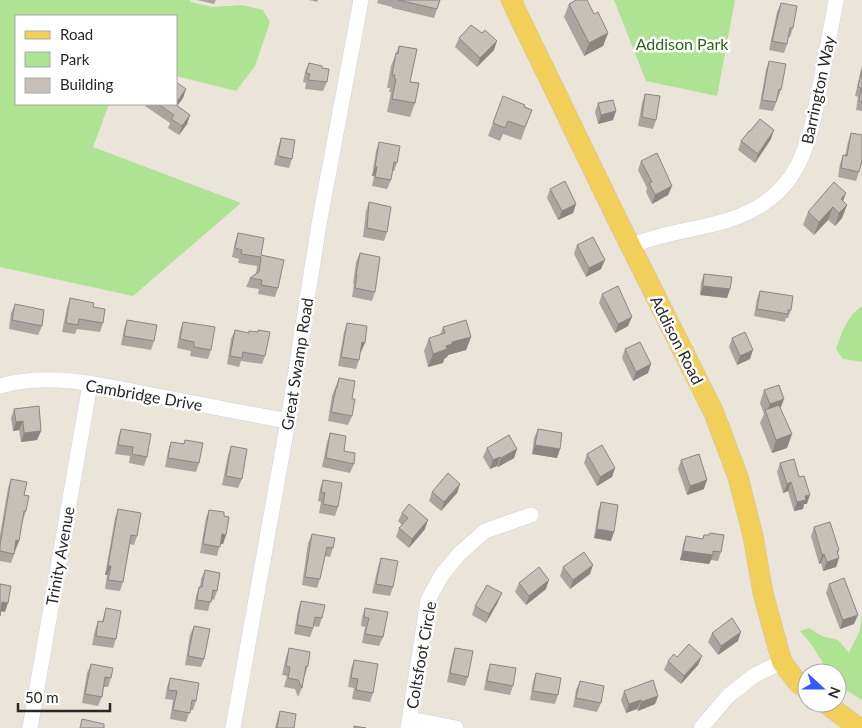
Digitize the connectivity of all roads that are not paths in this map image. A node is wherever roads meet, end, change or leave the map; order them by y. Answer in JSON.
{"nodes":[{"id":1,"x":361,"y":0,"type":"edge"},
{"id":2,"x":510,"y":0,"type":"edge"},
{"id":3,"x":836,"y":0,"type":"edge"},
{"id":4,"x":631,"y":246,"type":"junction"},
{"id":5,"x":90,"y":384,"type":"junction"},
{"id":6,"x":0,"y":386,"type":"edge"},
{"id":7,"x":288,"y":421,"type":"junction"},
{"id":8,"x":532,"y":515,"type":"dead end"},
{"id":9,"x":782,"y":662,"type":"junction"},
{"id":10,"x":797,"y":682,"type":"edge"},
{"id":11,"x":839,"y":713,"type":"edge"},
{"id":12,"x":409,"y":723,"type":"edge"},
{"id":13,"x":30,"y":728,"type":"edge"},
{"id":14,"x":233,"y":728,"type":"edge"},
{"id":15,"x":456,"y":728,"type":"edge"},
{"id":16,"x":701,"y":728,"type":"edge"},
{"id":17,"x":859,"y":728,"type":"edge"}],
"edges":[{"from":1,"to":7,"type":"street","name":"Great Swamp Road"},
{"from":2,"to":4,"type":"main road","name":"Addison Road"},
{"from":3,"to":4,"type":"street","name":"Barrington Way"},
{"from":4,"to":9,"type":"main road","name":"Addison Road"},
{"from":5,"to":6,"type":"street","name":"Cambridge Drive"},
{"from":5,"to":7,"type":"street","name":"Cambridge Drive"},
{"from":5,"to":13,"type":"street","name":"Trinity Avenue"},
{"from":7,"to":14,"type":"street","name":"Great Swamp Road"},
{"from":8,"to":12,"type":"street","name":"Coltsfoot Circle"},
{"from":9,"to":10,"type":"main road","name":"Addison Road"},
{"from":9,"to":16,"type":"street"},
{"from":11,"to":17,"type":"main road"},
{"from":12,"to":15,"type":"street"}]}
